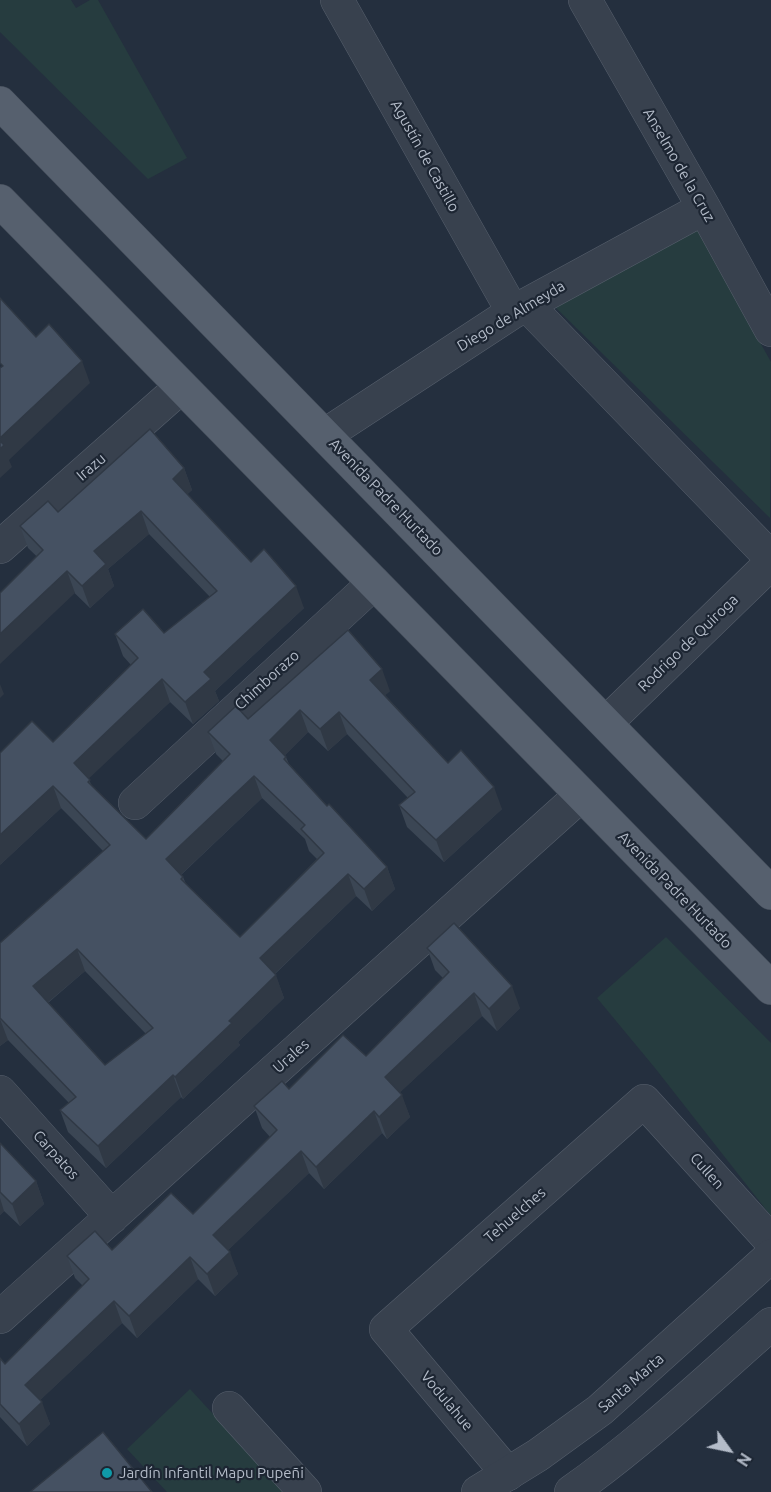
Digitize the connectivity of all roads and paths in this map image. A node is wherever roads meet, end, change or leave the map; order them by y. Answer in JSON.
{"nodes":[{"id":1,"x":337,"y":0,"type":"edge"},
{"id":2,"x":585,"y":0,"type":"edge"},
{"id":3,"x":0,"y":103,"type":"edge"},
{"id":4,"x":0,"y":201,"type":"edge"},
{"id":5,"x":704,"y":208,"type":"junction"},
{"id":6,"x":520,"y":308,"type":"junction"},
{"id":7,"x":771,"y":330,"type":"edge"},
{"id":8,"x":181,"y":387,"type":"junction"},
{"id":9,"x":325,"y":435,"type":"junction"},
{"id":10,"x":0,"y":547,"type":"edge"},
{"id":11,"x":771,"y":558,"type":"edge"},
{"id":12,"x":771,"y":563,"type":"edge"},
{"id":13,"x":374,"y":583,"type":"junction"},
{"id":14,"x":606,"y":723,"type":"junction"},
{"id":15,"x":581,"y":795,"type":"junction"},
{"id":16,"x":135,"y":803,"type":"dead end"},
{"id":17,"x":771,"y":893,"type":"edge"},
{"id":18,"x":771,"y":988,"type":"edge"},
{"id":19,"x":0,"y":1092,"type":"edge"},
{"id":20,"x":644,"y":1101,"type":"joint"},
{"id":21,"x":112,"y":1217,"type":"junction"},
{"id":22,"x":771,"y":1241,"type":"edge"},
{"id":23,"x":771,"y":1256,"type":"edge"},
{"id":24,"x":0,"y":1317,"type":"edge"},
{"id":25,"x":771,"y":1324,"type":"edge"},
{"id":26,"x":386,"y":1329,"type":"joint"},
{"id":27,"x":228,"y":1408,"type":"dead end"},
{"id":28,"x":508,"y":1474,"type":"junction"},
{"id":29,"x":305,"y":1492,"type":"edge"},
{"id":30,"x":478,"y":1492,"type":"edge"},
{"id":31,"x":570,"y":1492,"type":"edge"}],
"edges":[{"from":1,"to":6,"type":"street","name":"Agustín de Castillo"},
{"from":2,"to":5,"type":"street","name":"Anselmo de la Cruz"},
{"from":3,"to":9,"type":"main road","name":"Avenida Padre Hurtado"},
{"from":4,"to":8,"type":"main road","name":"Avenida Padre Hurtado"},
{"from":5,"to":6,"type":"street","name":"Diego de Almeyda"},
{"from":5,"to":7,"type":"street","name":"Anselmo de la Cruz"},
{"from":6,"to":9,"type":"street","name":"Diego de Almeyda"},
{"from":6,"to":11,"type":"street","name":"Agustín de Castillo"},
{"from":8,"to":10,"type":"street","name":"Irazu"},
{"from":8,"to":13,"type":"main road","name":"Avenida Padre Hurtado"},
{"from":9,"to":14,"type":"main road","name":"Avenida Padre Hurtado"},
{"from":12,"to":14,"type":"street","name":"Rodrigo de Quiroga"},
{"from":13,"to":15,"type":"main road","name":"Avenida Padre Hurtado"},
{"from":13,"to":16,"type":"street","name":"Chimborazo"},
{"from":14,"to":17,"type":"main road","name":"Avenida Padre Hurtado"},
{"from":15,"to":18,"type":"main road","name":"Avenida Padre Hurtado"},
{"from":15,"to":21,"type":"street","name":"Urales"},
{"from":19,"to":21,"type":"street","name":"Carpatos"},
{"from":20,"to":22,"type":"street","name":"Cullen"},
{"from":20,"to":26,"type":"street","name":"Tehuelches"},
{"from":21,"to":24,"type":"street","name":"Urales"},
{"from":23,"to":28,"type":"street","name":"Santa Marta"},
{"from":25,"to":31,"type":"street"},
{"from":26,"to":28,"type":"street","name":"Vodulahue"},
{"from":27,"to":29,"type":"street"},
{"from":28,"to":30,"type":"street","name":"Santa Marta"}]}
